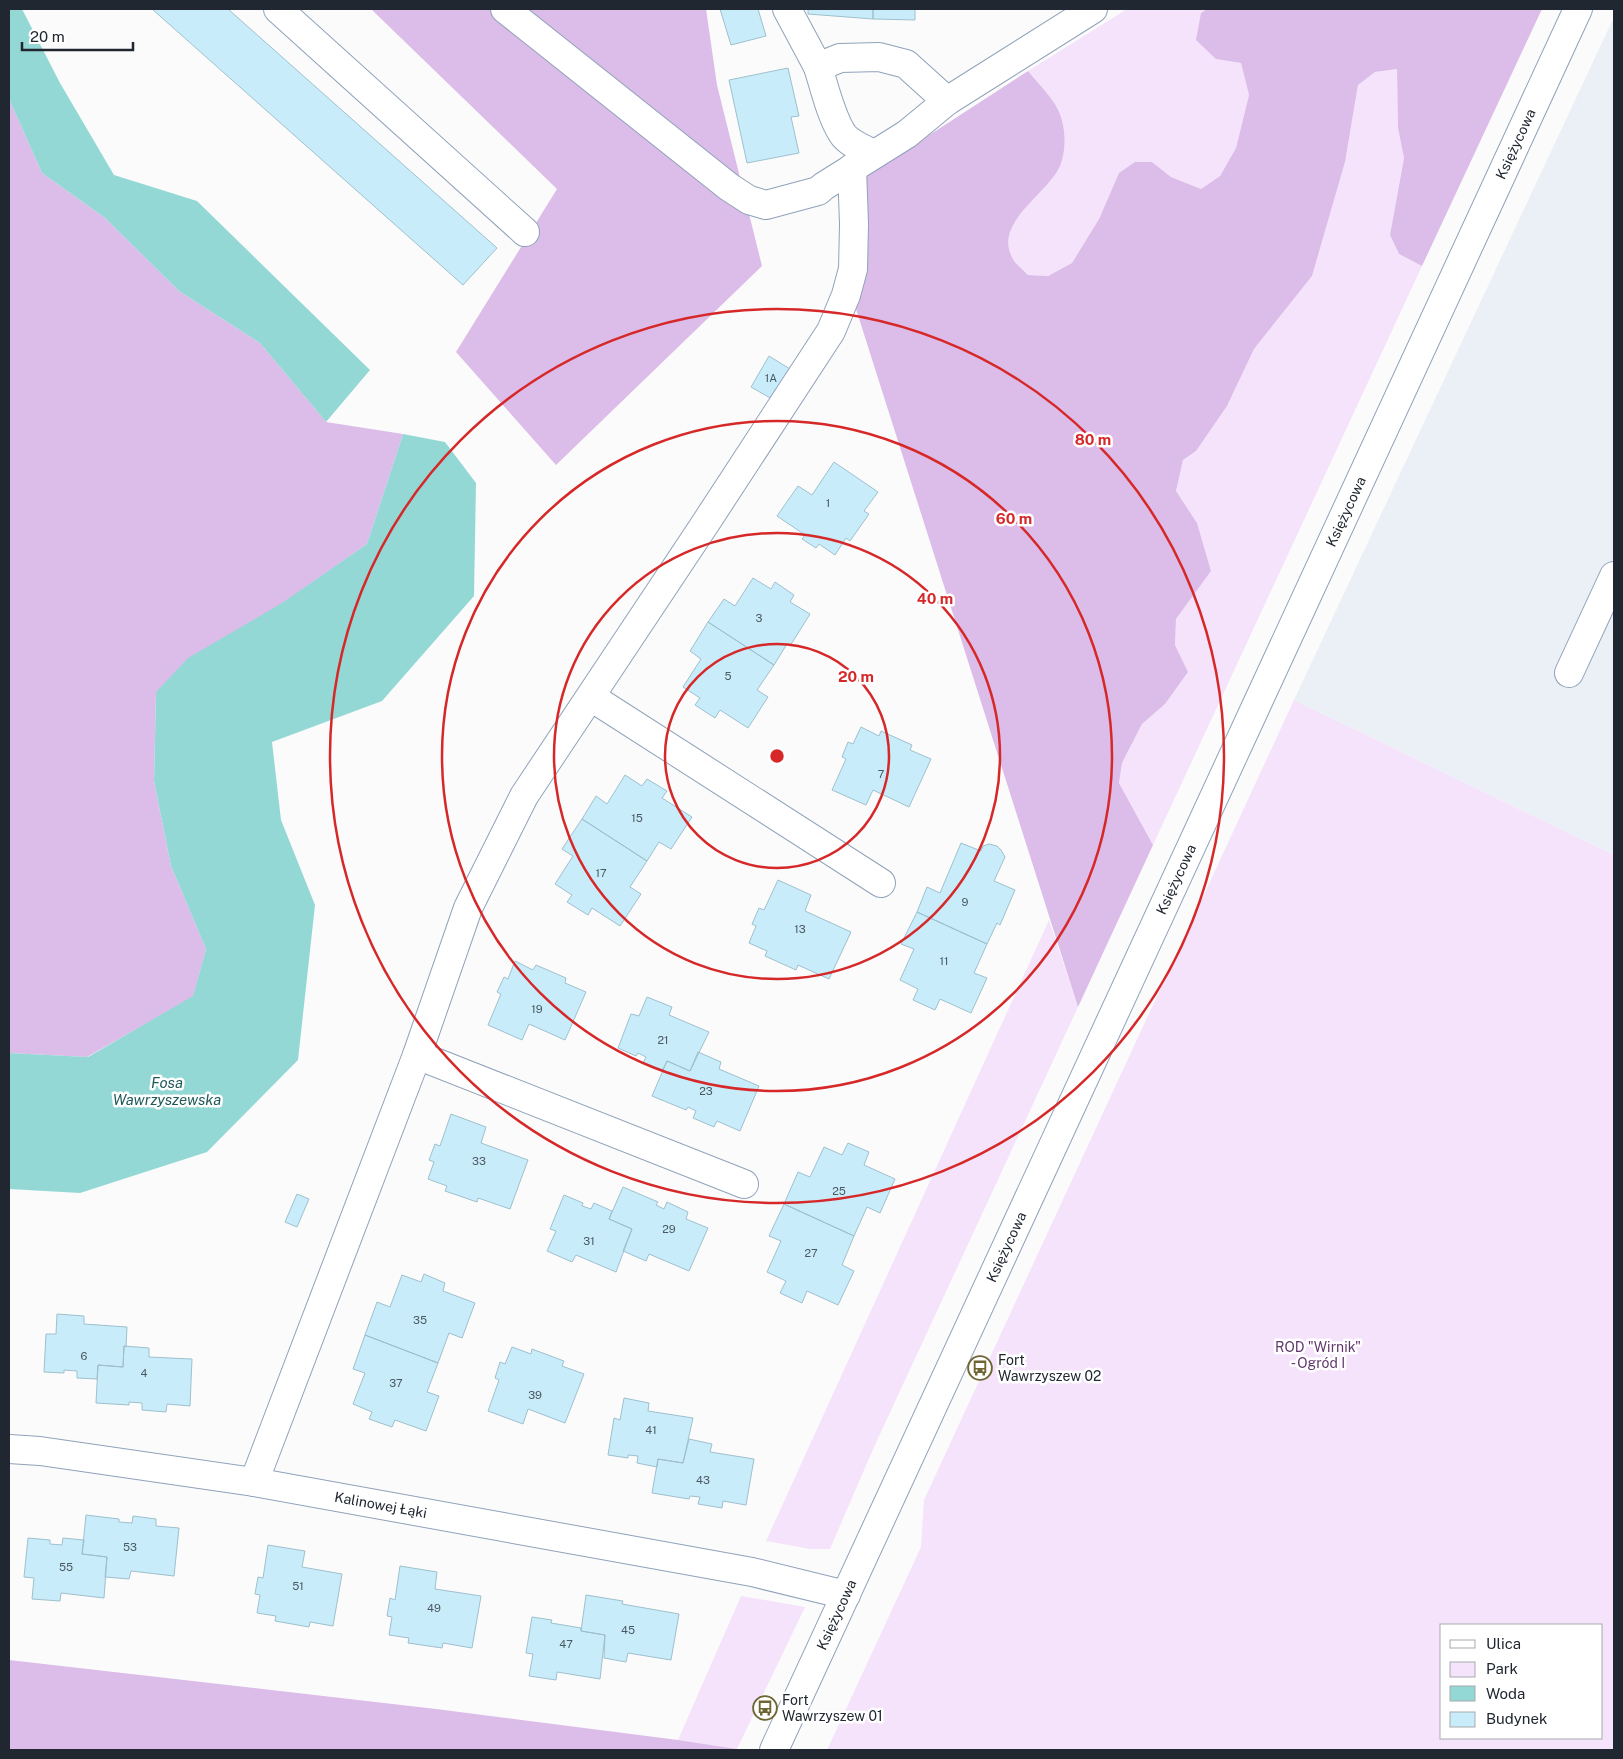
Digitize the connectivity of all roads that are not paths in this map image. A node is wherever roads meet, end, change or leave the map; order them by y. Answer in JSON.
{"nodes":[{"id":1,"x":278,"y":9,"type":"edge"},
{"id":2,"x":505,"y":9,"type":"edge"},
{"id":3,"x":787,"y":9,"type":"edge"},
{"id":4,"x":1093,"y":9,"type":"edge"},
{"id":5,"x":1578,"y":9,"type":"edge"},
{"id":6,"x":818,"y":67,"type":"junction"},
{"id":7,"x":947,"y":101,"type":"junction"},
{"id":8,"x":863,"y":161,"type":"junction"},
{"id":9,"x":525,"y":232,"type":"dead end"},
{"id":10,"x":1614,"y":576,"type":"edge"},
{"id":11,"x":1569,"y":673,"type":"dead end"},
{"id":12,"x":591,"y":697,"type":"junction"},
{"id":13,"x":881,"y":884,"type":"dead end"},
{"id":14,"x":417,"y":1055,"type":"junction"},
{"id":15,"x":744,"y":1184,"type":"dead end"},
{"id":16,"x":9,"y":1449,"type":"edge"},
{"id":17,"x":254,"y":1482,"type":"junction"},
{"id":18,"x":846,"y":1595,"type":"junction"},
{"id":19,"x":774,"y":1750,"type":"edge"}],
"edges":[{"from":1,"to":9,"type":"street"},
{"from":2,"to":8,"type":"street"},
{"from":3,"to":6,"type":"street"},
{"from":4,"to":7,"type":"street"},
{"from":5,"to":18,"type":"street","name":"Księżycowa"},
{"from":6,"to":7,"type":"street"},
{"from":6,"to":8,"type":"street"},
{"from":7,"to":8,"type":"street"},
{"from":8,"to":12,"type":"street"},
{"from":10,"to":11,"type":"street"},
{"from":12,"to":13,"type":"street"},
{"from":12,"to":14,"type":"street"},
{"from":14,"to":15,"type":"street"},
{"from":14,"to":17,"type":"street"},
{"from":16,"to":17,"type":"street","name":"Kalinowej Łąki"},
{"from":17,"to":18,"type":"street","name":"Kalinowej Łąki"},
{"from":18,"to":19,"type":"street","name":"Księżycowa"}]}
